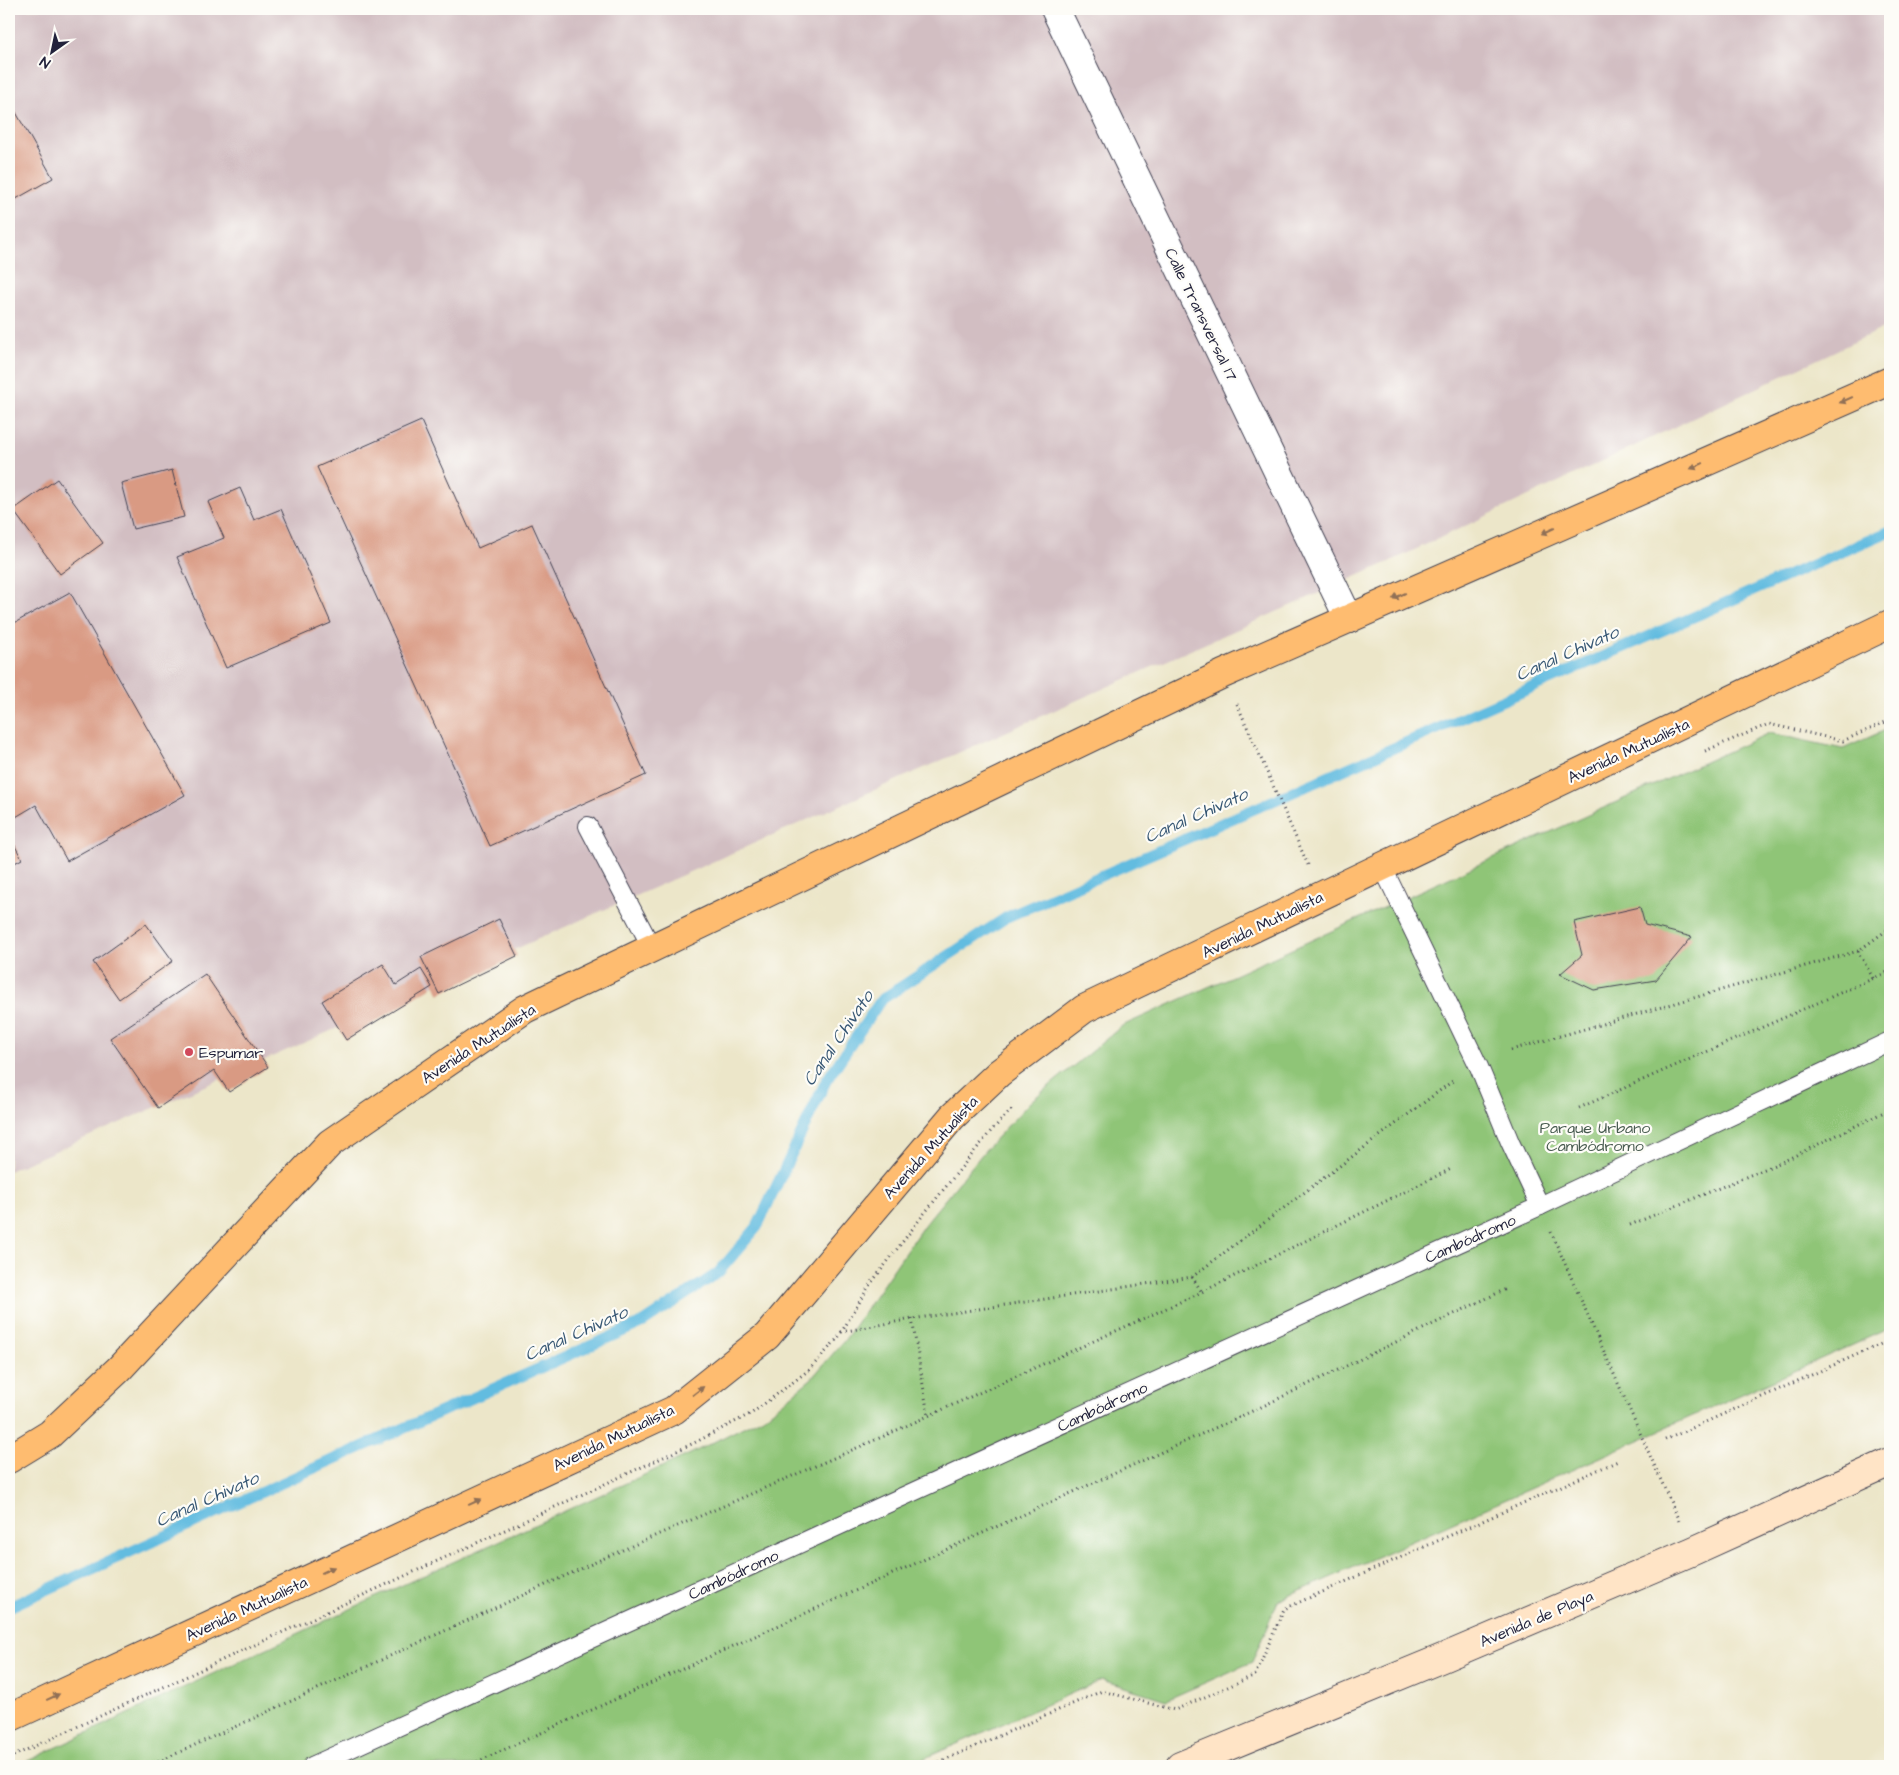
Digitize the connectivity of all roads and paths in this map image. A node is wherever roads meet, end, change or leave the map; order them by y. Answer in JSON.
{"nodes":[{"id":1,"x":1055,"y":9,"type":"edge"},
{"id":2,"x":1890,"y":381,"type":"edge"},
{"id":3,"x":1349,"y":619,"type":"junction"},
{"id":4,"x":1890,"y":624,"type":"edge"},
{"id":5,"x":1223,"y":674,"type":"junction"},
{"id":6,"x":1890,"y":720,"type":"edge"},
{"id":7,"x":1705,"y":752,"type":"dead end"},
{"id":8,"x":588,"y":826,"type":"dead end"},
{"id":9,"x":1300,"y":843,"type":"dead end"},
{"id":10,"x":1382,"y":866,"type":"junction"},
{"id":11,"x":1890,"y":928,"type":"edge"},
{"id":12,"x":652,"y":948,"type":"junction"},
{"id":13,"x":1858,"y":951,"type":"junction"},
{"id":14,"x":1890,"y":971,"type":"edge"},
{"id":15,"x":1874,"y":980,"type":"junction"},
{"id":16,"x":1890,"y":1041,"type":"edge"},
{"id":17,"x":1511,"y":1050,"type":"dead end"},
{"id":18,"x":1458,"y":1076,"type":"dead end"},
{"id":19,"x":1580,"y":1108,"type":"dead end"},
{"id":20,"x":1890,"y":1110,"type":"edge"},
{"id":21,"x":1453,"y":1168,"type":"dead end"},
{"id":22,"x":1540,"y":1206,"type":"junction"},
{"id":23,"x":1630,"y":1225,"type":"dead end"},
{"id":24,"x":1192,"y":1277,"type":"junction"},
{"id":25,"x":1506,"y":1290,"type":"dead end"},
{"id":26,"x":1202,"y":1292,"type":"junction"},
{"id":27,"x":912,"y":1319,"type":"junction"},
{"id":28,"x":841,"y":1332,"type":"dead end"},
{"id":29,"x":1890,"y":1340,"type":"edge"},
{"id":30,"x":928,"y":1415,"type":"junction"},
{"id":31,"x":1665,"y":1440,"type":"dead end"},
{"id":32,"x":9,"y":1460,"type":"edge"},
{"id":33,"x":1618,"y":1461,"type":"dead end"},
{"id":34,"x":1890,"y":1462,"type":"edge"},
{"id":35,"x":1693,"y":1551,"type":"junction"},
{"id":36,"x":9,"y":1718,"type":"edge"},
{"id":37,"x":149,"y":1766,"type":"edge"},
{"id":38,"x":312,"y":1766,"type":"edge"},
{"id":39,"x":468,"y":1766,"type":"edge"},
{"id":40,"x":930,"y":1766,"type":"edge"},
{"id":41,"x":1180,"y":1766,"type":"edge"}],
"edges":[{"from":1,"to":3,"type":"street","name":"Calle Transversal 17"},
{"from":2,"to":3,"type":"main road","name":"Avenida Mutualista","one_way":true},
{"from":3,"to":5,"type":"main road","name":"Avenida Mutualista"},
{"from":4,"to":10,"type":"main road","name":"Avenida Mutualista"},
{"from":5,"to":9,"type":"path"},
{"from":5,"to":12,"type":"main road","name":"Avenida Mutualista"},
{"from":6,"to":7,"type":"path"},
{"from":8,"to":12,"type":"lane"},
{"from":10,"to":22,"type":"lane"},
{"from":36,"to":10,"type":"main road","name":"Avenida Mutualista","one_way":true},
{"from":11,"to":13,"type":"path"},
{"from":12,"to":32,"type":"main road","name":"Avenida Mutualista"},
{"from":13,"to":15,"type":"path"},
{"from":13,"to":17,"type":"path"},
{"from":14,"to":15,"type":"path"},
{"from":15,"to":19,"type":"path"},
{"from":16,"to":22,"type":"lane","name":"Cambódromo"},
{"from":18,"to":24,"type":"path"},
{"from":20,"to":23,"type":"path"},
{"from":21,"to":26,"type":"path"},
{"from":22,"to":35,"type":"path"},
{"from":22,"to":38,"type":"lane","name":"Cambódromo"},
{"from":24,"to":26,"type":"path"},
{"from":24,"to":27,"type":"path"},
{"from":25,"to":39,"type":"path"},
{"from":26,"to":30,"type":"path"},
{"from":27,"to":28,"type":"path"},
{"from":27,"to":30,"type":"path"},
{"from":29,"to":31,"type":"path"},
{"from":30,"to":37,"type":"path"},
{"from":33,"to":40,"type":"path"},
{"from":34,"to":35,"type":"main road","name":"Avenida de Playa"},
{"from":35,"to":41,"type":"main road","name":"Avenida de Playa"}]}
